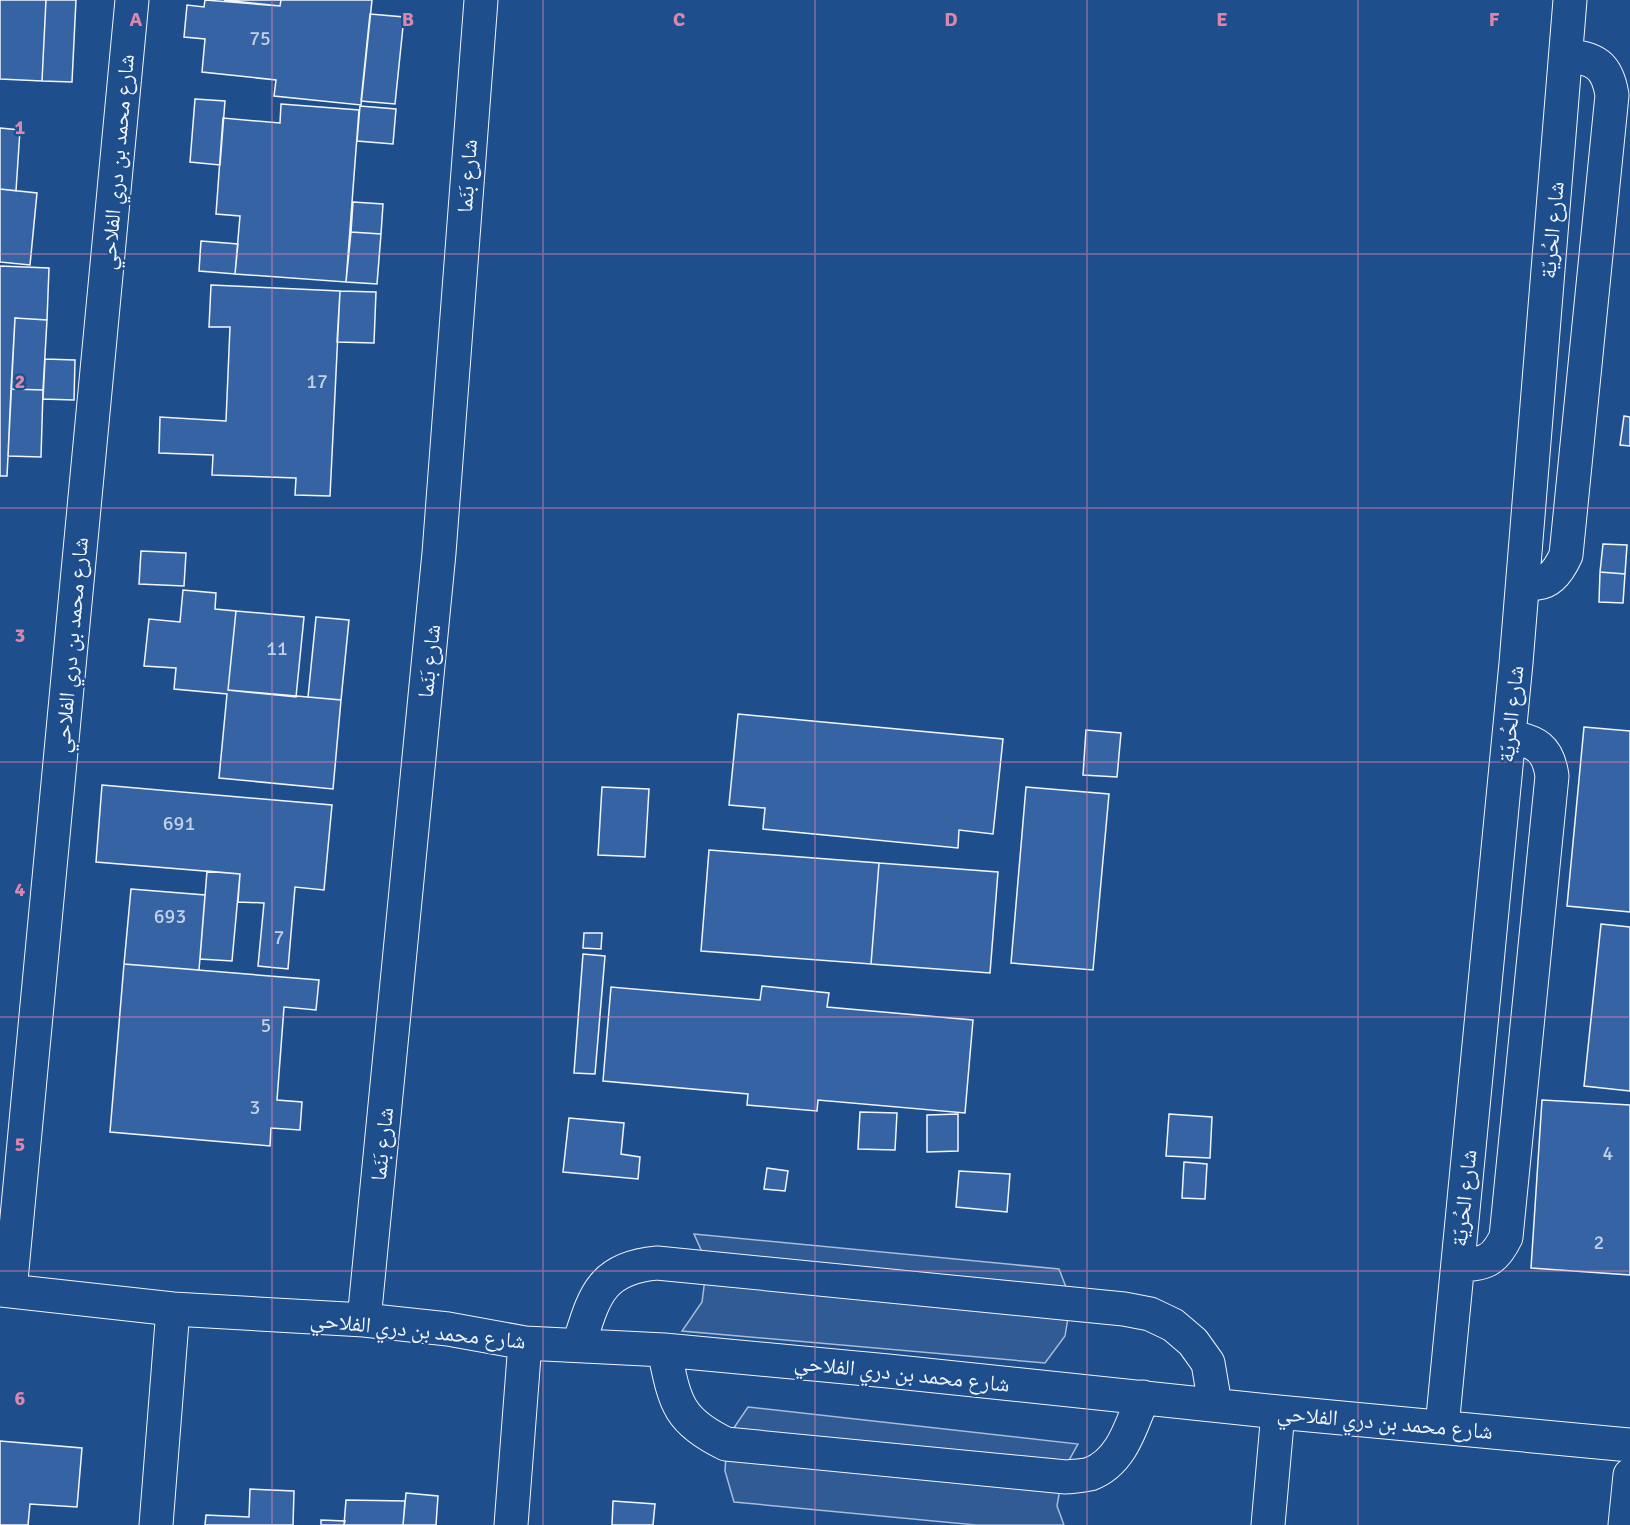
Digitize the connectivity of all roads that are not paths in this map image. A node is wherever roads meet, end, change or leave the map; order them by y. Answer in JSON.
{"nodes":[{"id":1,"x":132,"y":0,"type":"edge"},
{"id":2,"x":481,"y":0,"type":"edge"},
{"id":3,"x":1570,"y":0,"type":"edge"},
{"id":4,"x":1566,"y":55,"type":"junction"},
{"id":5,"x":1523,"y":580,"type":"junction"},
{"id":6,"x":1509,"y":737,"type":"junction"},
{"id":7,"x":1458,"y":1265,"type":"junction"},
{"id":8,"x":5,"y":1290,"type":"edge"},
{"id":9,"x":173,"y":1310,"type":"junction"},
{"id":10,"x":364,"y":1320,"type":"junction"},
{"id":11,"x":525,"y":1342,"type":"junction"},
{"id":12,"x":579,"y":1344,"type":"junction"},
{"id":13,"x":664,"y":1350,"type":"junction"},
{"id":14,"x":1143,"y":1397,"type":"junction"},
{"id":15,"x":1215,"y":1404,"type":"junction"},
{"id":16,"x":1278,"y":1412,"type":"junction"},
{"id":17,"x":1442,"y":1427,"type":"junction"},
{"id":18,"x":1630,"y":1444,"type":"edge"},
{"id":19,"x":1630,"y":1475,"type":"edge"},
{"id":20,"x":156,"y":1525,"type":"edge"},
{"id":21,"x":512,"y":1525,"type":"edge"},
{"id":22,"x":1268,"y":1525,"type":"edge"},
{"id":23,"x":1625,"y":1525,"type":"edge"}],
"edges":[{"from":1,"to":8,"type":"street","name":"شارع محمد بن دري الفلاحي"},
{"from":2,"to":10,"type":"street","name":"شارع بَنَما"},
{"from":3,"to":4,"type":"street","name":"شارع الحُريّة"},
{"from":4,"to":5,"type":"street","name":"شارع الحُريّة"},
{"from":4,"to":5,"type":"street"},
{"from":5,"to":6,"type":"street","name":"شارع الحُريّة"},
{"from":6,"to":7,"type":"street","name":"شارع الحُريّة"},
{"from":6,"to":7,"type":"street"},
{"from":7,"to":17,"type":"street","name":"شارع الحُريّة"},
{"from":8,"to":9,"type":"street","name":"شارع محمد بن دري الفلاحي"},
{"from":9,"to":10,"type":"street","name":"شارع محمد بن دري الفلاحي"},
{"from":9,"to":20,"type":"street"},
{"from":10,"to":11,"type":"street","name":"شارع محمد بن دري الفلاحي"},
{"from":11,"to":12,"type":"street","name":"شارع محمد بن دري الفلاحي"},
{"from":11,"to":21,"type":"street"},
{"from":12,"to":13,"type":"street","name":"شارع محمد بن دري الفلاحي"},
{"from":12,"to":15,"type":"street"},
{"from":13,"to":14,"type":"street","name":"شارع محمد بن دري الفلاحي"},
{"from":13,"to":14,"type":"street"},
{"from":14,"to":15,"type":"street","name":"شارع محمد بن دري الفلاحي"},
{"from":15,"to":16,"type":"street","name":"شارع محمد بن دري الفلاحي"},
{"from":16,"to":17,"type":"street","name":"شارع محمد بن دري الفلاحي"},
{"from":16,"to":22,"type":"street"},
{"from":17,"to":18,"type":"street","name":"شارع محمد بن دري الفلاحي"},
{"from":19,"to":23,"type":"street"}]}
